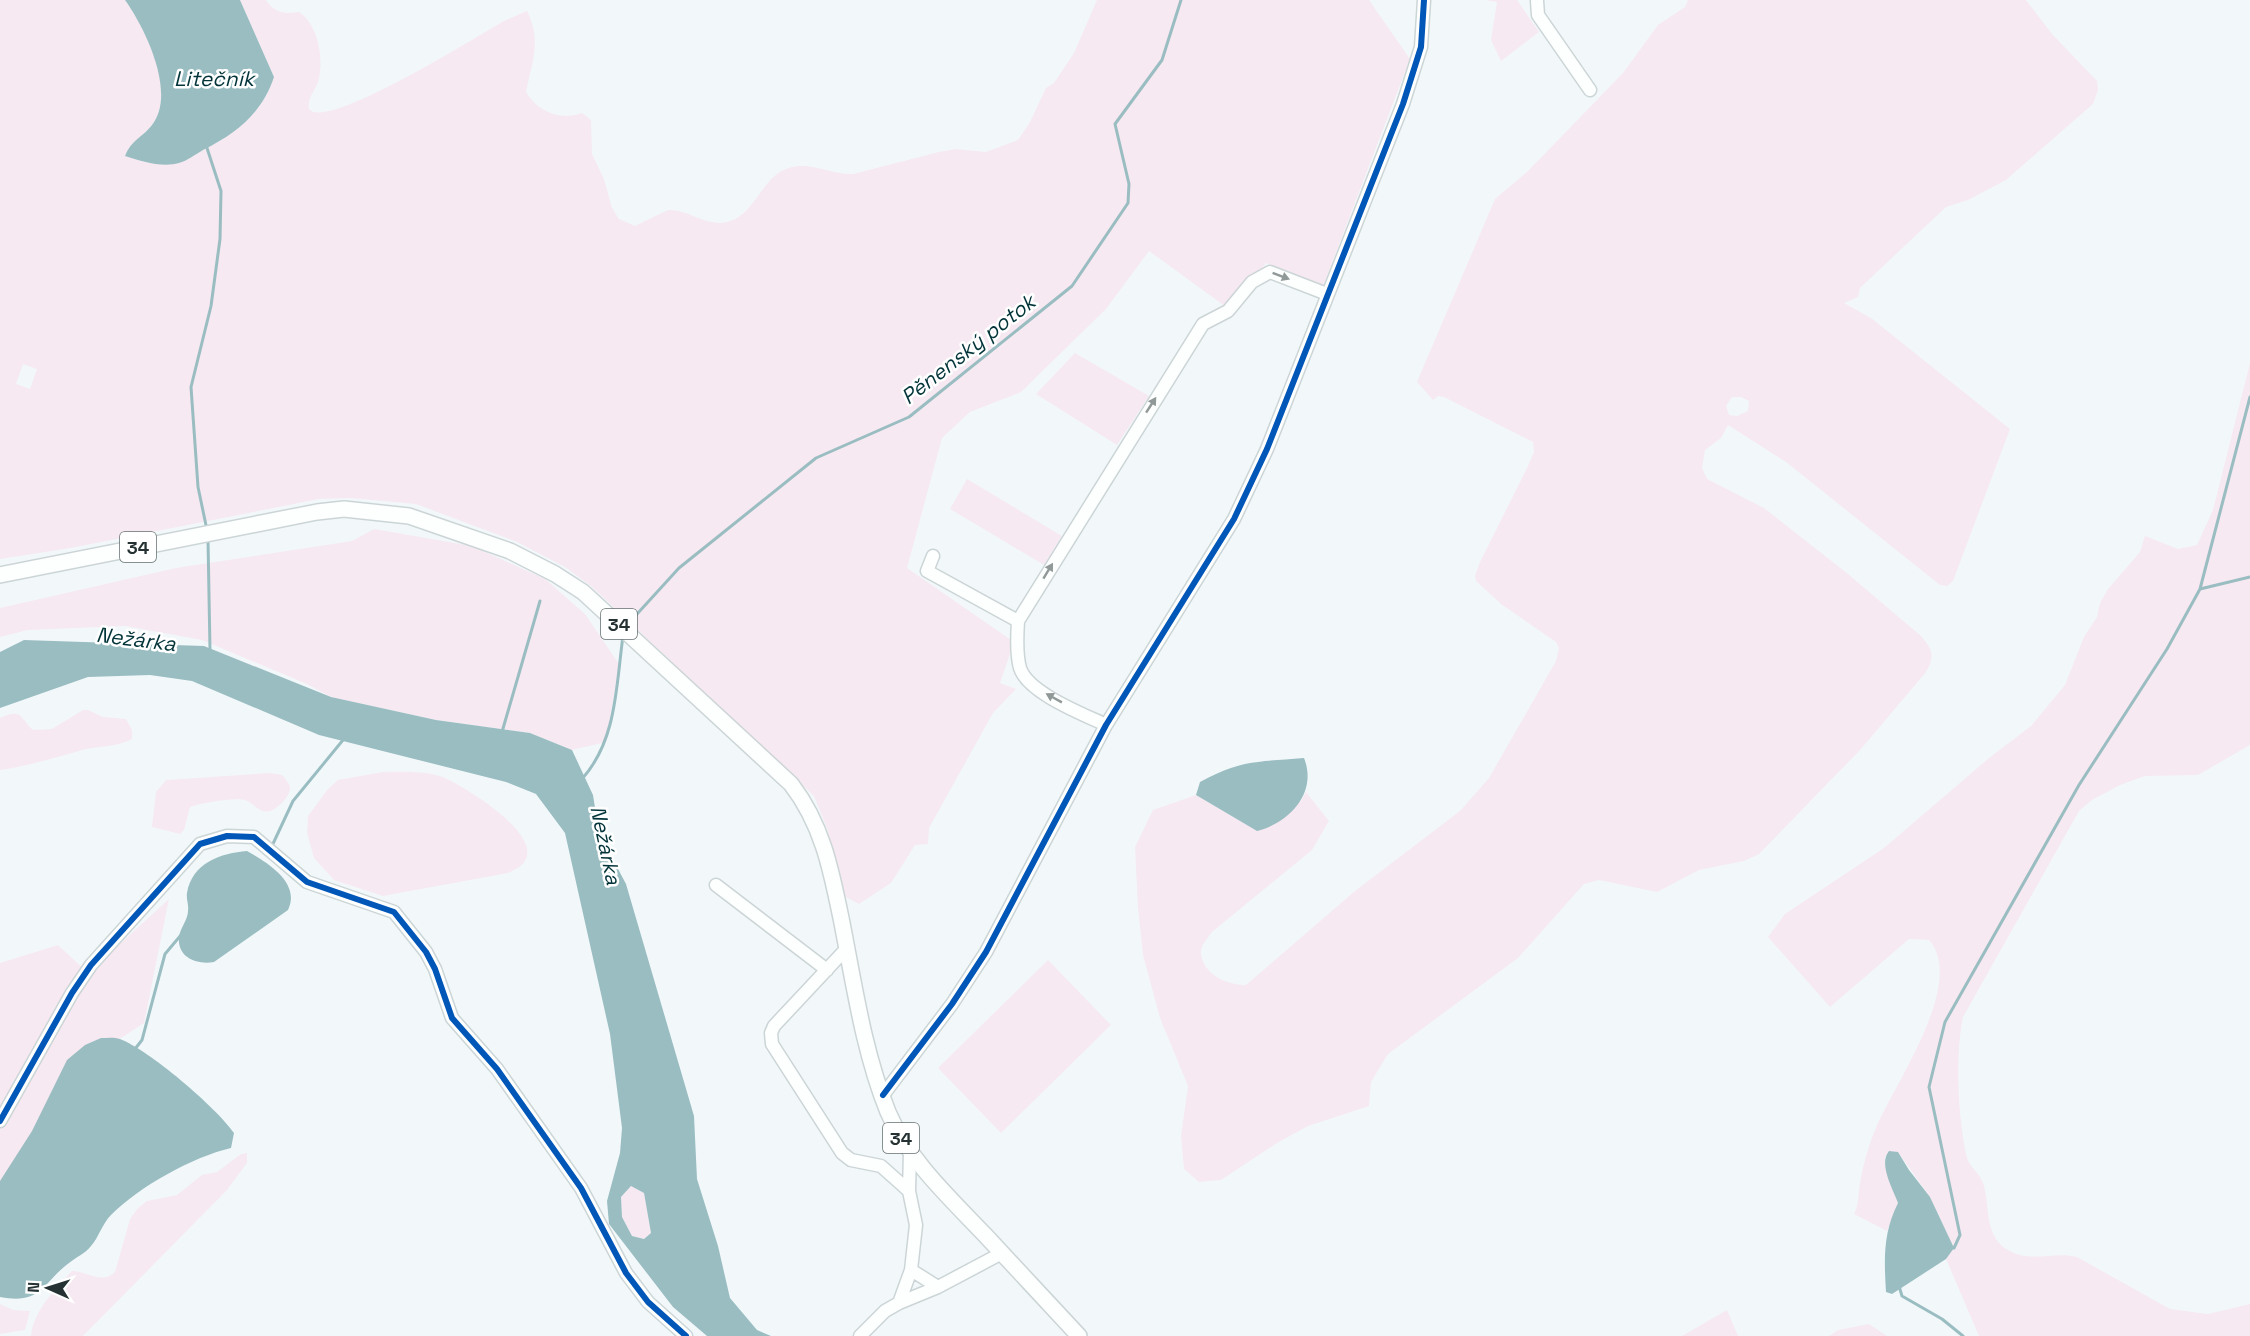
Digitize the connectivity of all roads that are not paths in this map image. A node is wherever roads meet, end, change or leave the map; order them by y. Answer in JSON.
{"nodes":[{"id":1,"x":1424,"y":0,"type":"edge"},
{"id":2,"x":1538,"y":0,"type":"edge"},
{"id":3,"x":1590,"y":90,"type":"dead end"},
{"id":4,"x":1327,"y":294,"type":"junction"},
{"id":5,"x":933,"y":556,"type":"dead end"},
{"id":6,"x":0,"y":575,"type":"edge"},
{"id":7,"x":1018,"y":621,"type":"junction"},
{"id":8,"x":1106,"y":725,"type":"junction"},
{"id":9,"x":716,"y":885,"type":"dead end"},
{"id":10,"x":847,"y":948,"type":"junction"},
{"id":11,"x":827,"y":970,"type":"junction"},
{"id":12,"x":882,"y":1095,"type":"junction"},
{"id":13,"x":0,"y":1121,"type":"edge"},
{"id":14,"x":910,"y":1152,"type":"junction"},
{"id":15,"x":909,"y":1191,"type":"junction"},
{"id":16,"x":1002,"y":1253,"type":"junction"},
{"id":17,"x":911,"y":1270,"type":"junction"},
{"id":18,"x":938,"y":1287,"type":"junction"},
{"id":19,"x":899,"y":1303,"type":"junction"},
{"id":20,"x":686,"y":1336,"type":"edge"},
{"id":21,"x":860,"y":1336,"type":"edge"},
{"id":22,"x":1079,"y":1336,"type":"edge"}],
"edges":[{"from":1,"to":4,"type":"street"},
{"from":2,"to":3,"type":"street"},
{"from":7,"to":4,"type":"street","one_way":true},
{"from":4,"to":8,"type":"street"},
{"from":5,"to":7,"type":"street"},
{"from":6,"to":10,"type":"main road","number":"34"},
{"from":8,"to":7,"type":"street","one_way":true},
{"from":8,"to":12,"type":"street"},
{"from":9,"to":11,"type":"street"},
{"from":10,"to":11,"type":"street"},
{"from":10,"to":12,"type":"main road","number":"34"},
{"from":11,"to":15,"type":"street"},
{"from":12,"to":14,"type":"main road","number":"34"},
{"from":13,"to":20,"type":"street"},
{"from":14,"to":15,"type":"street"},
{"from":14,"to":16,"type":"main road","number":"34"},
{"from":15,"to":17,"type":"street"},
{"from":16,"to":18,"type":"street"},
{"from":16,"to":22,"type":"main road","number":"34"},
{"from":17,"to":18,"type":"street"},
{"from":17,"to":19,"type":"street"},
{"from":18,"to":19,"type":"street"},
{"from":19,"to":21,"type":"street"}]}
